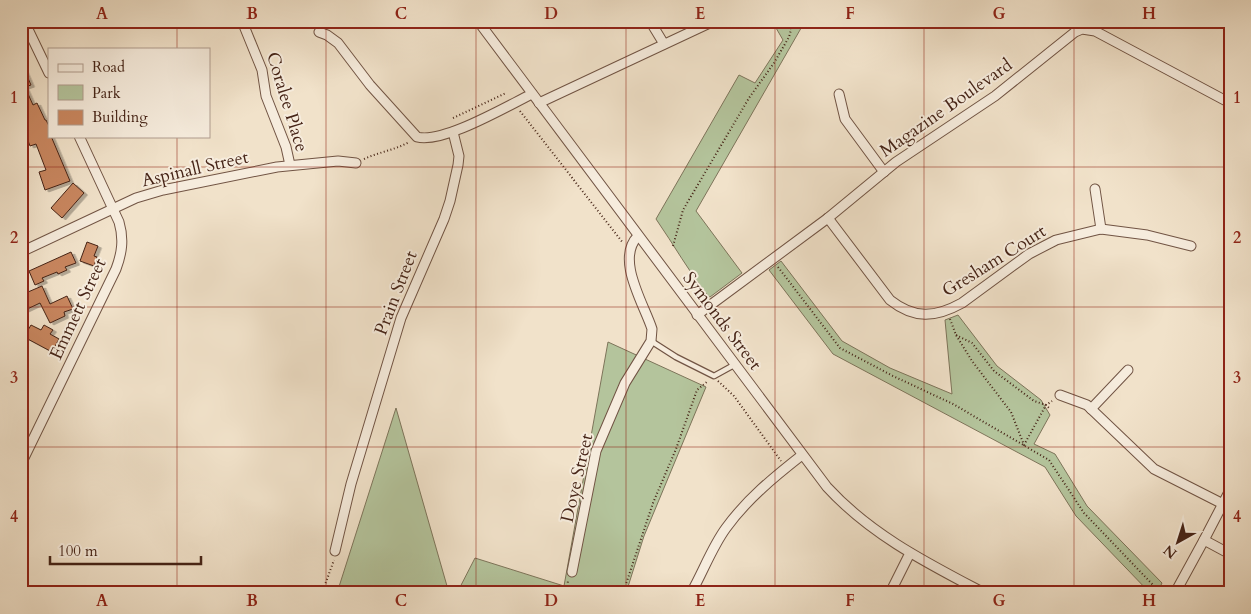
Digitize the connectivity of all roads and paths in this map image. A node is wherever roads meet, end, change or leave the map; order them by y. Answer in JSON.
{"nodes":[{"id":1,"x":24,"y":21,"type":"edge"},
{"id":2,"x":242,"y":21,"type":"edge"},
{"id":3,"x":478,"y":21,"type":"edge"},
{"id":4,"x":650,"y":21,"type":"edge"},
{"id":5,"x":714,"y":21,"type":"edge"},
{"id":6,"x":790,"y":21,"type":"edge"},
{"id":7,"x":319,"y":32,"type":"dead end"},
{"id":8,"x":664,"y":44,"type":"junction"},
{"id":9,"x":48,"y":71,"type":"edge"},
{"id":10,"x":506,"y":93,"type":"dead end"},
{"id":11,"x":532,"y":94,"type":"junction"},
{"id":12,"x":839,"y":94,"type":"dead end"},
{"id":13,"x":539,"y":103,"type":"junction"},
{"id":14,"x":1230,"y":103,"type":"edge"},
{"id":15,"x":517,"y":108,"type":"dead end"},
{"id":16,"x":453,"y":118,"type":"dead end"},
{"id":17,"x":453,"y":132,"type":"junction"},
{"id":18,"x":417,"y":137,"type":"junction"},
{"id":19,"x":80,"y":138,"type":"edge"},
{"id":20,"x":356,"y":163,"type":"joint"},
{"id":21,"x":290,"y":166,"type":"junction"},
{"id":22,"x":884,"y":172,"type":"junction"},
{"id":23,"x":1095,"y":188,"type":"dead end"},
{"id":24,"x":114,"y":209,"type":"junction"},
{"id":25,"x":828,"y":218,"type":"junction"},
{"id":26,"x":1101,"y":229,"type":"junction"},
{"id":27,"x":638,"y":236,"type":"junction"},
{"id":28,"x":673,"y":246,"type":"dead end"},
{"id":29,"x":1190,"y":246,"type":"dead end"},
{"id":30,"x":629,"y":251,"type":"junction"},
{"id":31,"x":21,"y":252,"type":"edge"},
{"id":32,"x":772,"y":259,"type":"junction"},
{"id":33,"x":950,"y":310,"type":"junction"},
{"id":34,"x":697,"y":315,"type":"junction"},
{"id":35,"x":956,"y":335,"type":"junction"},
{"id":36,"x":651,"y":341,"type":"junction"},
{"id":37,"x":734,"y":365,"type":"junction"},
{"id":38,"x":1128,"y":370,"type":"dead end"},
{"id":39,"x":714,"y":376,"type":"junction"},
{"id":40,"x":1060,"y":395,"type":"joint"},
{"id":41,"x":1046,"y":404,"type":"junction"},
{"id":42,"x":1050,"y":409,"type":"dead end"},
{"id":43,"x":1091,"y":409,"type":"junction"},
{"id":44,"x":1024,"y":445,"type":"junction"},
{"id":45,"x":802,"y":455,"type":"junction"},
{"id":46,"x":781,"y":461,"type":"dead end"},
{"id":47,"x":21,"y":464,"type":"edge"},
{"id":48,"x":1230,"y":490,"type":"edge"},
{"id":49,"x":1224,"y":504,"type":"junction"},
{"id":50,"x":1204,"y":540,"type":"junction"},
{"id":51,"x":335,"y":551,"type":"joint"},
{"id":52,"x":910,"y":553,"type":"junction"},
{"id":53,"x":1230,"y":554,"type":"edge"},
{"id":54,"x":572,"y":572,"type":"joint"},
{"id":55,"x":322,"y":593,"type":"edge"},
{"id":56,"x":566,"y":593,"type":"edge"},
{"id":57,"x":623,"y":593,"type":"edge"},
{"id":58,"x":691,"y":593,"type":"edge"},
{"id":59,"x":890,"y":593,"type":"edge"},
{"id":60,"x":984,"y":593,"type":"edge"},
{"id":61,"x":1163,"y":593,"type":"edge"},
{"id":62,"x":1175,"y":593,"type":"edge"}],
"edges":[{"from":1,"to":9,"type":"street"},
{"from":2,"to":21,"type":"street","name":"Coralee Place"},
{"from":3,"to":11,"type":"street","name":"Symonds Street"},
{"from":4,"to":8,"type":"street"},
{"from":5,"to":8,"type":"street"},
{"from":6,"to":28,"type":"path"},
{"from":7,"to":18,"type":"street"},
{"from":8,"to":13,"type":"street"},
{"from":10,"to":16,"type":"path"},
{"from":11,"to":13,"type":"street","name":"Symonds Street"},
{"from":11,"to":17,"type":"street"},
{"from":12,"to":22,"type":"street"},
{"from":13,"to":27,"type":"street","name":"Symonds Street"},
{"from":14,"to":22,"type":"street","name":"Magazine Boulevard"},
{"from":15,"to":30,"type":"path"},
{"from":17,"to":18,"type":"street"},
{"from":17,"to":51,"type":"street","name":"Prain Street"},
{"from":18,"to":20,"type":"path"},
{"from":19,"to":24,"type":"street","name":"Emmett Street"},
{"from":20,"to":21,"type":"street","name":"Aspinall Street"},
{"from":21,"to":24,"type":"street","name":"Aspinall Street"},
{"from":22,"to":25,"type":"street","name":"Magazine Boulevard"},
{"from":23,"to":26,"type":"street"},
{"from":24,"to":31,"type":"street","name":"Aspinall Street"},
{"from":24,"to":47,"type":"street","name":"Emmett Street"},
{"from":25,"to":32,"type":"street","name":"Magazine Boulevard"},
{"from":25,"to":33,"type":"street","name":"Gresham Court"},
{"from":26,"to":29,"type":"street","name":"Gresham Court"},
{"from":26,"to":33,"type":"street","name":"Gresham Court"},
{"from":27,"to":30,"type":"street"},
{"from":27,"to":34,"type":"street","name":"Symonds Street"},
{"from":30,"to":36,"type":"street"},
{"from":32,"to":34,"type":"street","name":"Magazine Boulevard"},
{"from":32,"to":44,"type":"path"},
{"from":33,"to":35,"type":"path"},
{"from":34,"to":37,"type":"street","name":"Symonds Street"},
{"from":35,"to":41,"type":"path"},
{"from":35,"to":44,"type":"path"},
{"from":36,"to":39,"type":"lane"},
{"from":36,"to":54,"type":"street","name":"Doye Street"},
{"from":37,"to":39,"type":"lane"},
{"from":37,"to":45,"type":"street","name":"Symonds Street"},
{"from":38,"to":43,"type":"street"},
{"from":39,"to":46,"type":"path"},
{"from":39,"to":57,"type":"path"},
{"from":40,"to":41,"type":"path"},
{"from":40,"to":43,"type":"street"},
{"from":41,"to":42,"type":"path"},
{"from":41,"to":44,"type":"path"},
{"from":43,"to":49,"type":"street"},
{"from":44,"to":61,"type":"path"},
{"from":45,"to":52,"type":"street","name":"Symonds Street"},
{"from":45,"to":58,"type":"street"},
{"from":48,"to":49,"type":"street"},
{"from":49,"to":50,"type":"street"},
{"from":50,"to":53,"type":"street"},
{"from":50,"to":62,"type":"street"},
{"from":51,"to":55,"type":"path"},
{"from":52,"to":59,"type":"street"},
{"from":52,"to":60,"type":"street","name":"Symonds Street"},
{"from":54,"to":56,"type":"path"}]}
